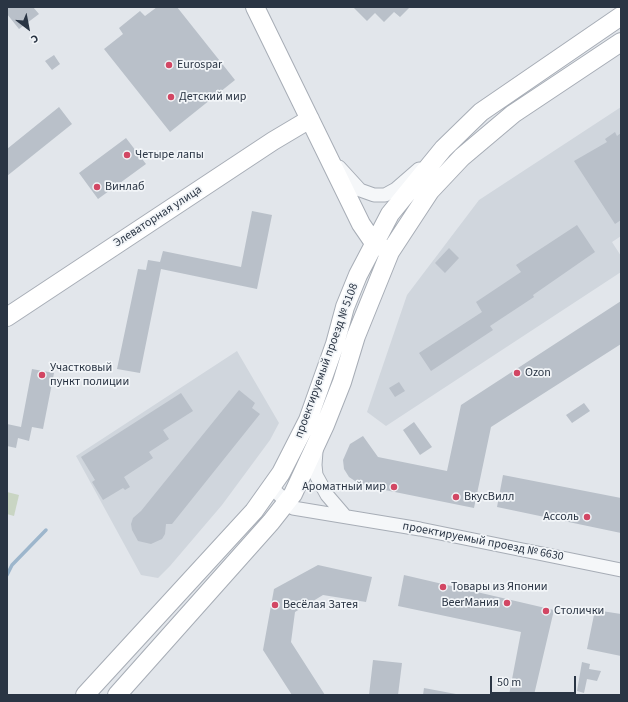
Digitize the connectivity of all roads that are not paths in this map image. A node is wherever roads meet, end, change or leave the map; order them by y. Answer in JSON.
{"nodes":[{"id":1,"x":255,"y":7,"type":"edge"},
{"id":2,"x":621,"y":16,"type":"edge"},
{"id":3,"x":621,"y":42,"type":"edge"},
{"id":4,"x":310,"y":119,"type":"junction"},
{"id":5,"x":443,"y":149,"type":"junction"},
{"id":6,"x":326,"y":152,"type":"junction"},
{"id":7,"x":374,"y":243,"type":"junction"},
{"id":8,"x":390,"y":252,"type":"junction"},
{"id":9,"x":7,"y":318,"type":"edge"},
{"id":10,"x":316,"y":446,"type":"junction"},
{"id":11,"x":272,"y":488,"type":"junction"},
{"id":12,"x":287,"y":503,"type":"junction"},
{"id":13,"x":345,"y":516,"type":"junction"},
{"id":14,"x":621,"y":570,"type":"edge"},
{"id":15,"x":85,"y":695,"type":"edge"},
{"id":16,"x":117,"y":695,"type":"edge"}],
"edges":[{"from":1,"to":4,"type":"main road"},
{"from":2,"to":5,"type":"main road","name":"проектируемый проезд № 5108"},
{"from":3,"to":8,"type":"main road","name":"проектируемый проезд № 5108"},
{"from":4,"to":6,"type":"main road"},
{"from":4,"to":9,"type":"main road","name":"Элеваторная улица"},
{"from":5,"to":6,"type":"street"},
{"from":5,"to":7,"type":"main road","name":"проектируемый проезд № 5108"},
{"from":6,"to":7,"type":"main road"},
{"from":7,"to":8,"type":"main road"},
{"from":7,"to":11,"type":"main road","name":"проектируемый проезд № 5108"},
{"from":8,"to":10,"type":"main road","name":"проектируемый проезд № 5108"},
{"from":10,"to":12,"type":"main road","name":"проектируемый проезд № 5108"},
{"from":10,"to":13,"type":"street"},
{"from":11,"to":12,"type":"street"},
{"from":11,"to":15,"type":"main road","name":"проектируемый проезд № 5108"},
{"from":12,"to":13,"type":"street","name":"проектируемый проезд № 6630"},
{"from":12,"to":16,"type":"main road","name":"проектируемый проезд № 5108"},
{"from":13,"to":14,"type":"street","name":"проектируемый проезд № 6630"}]}
